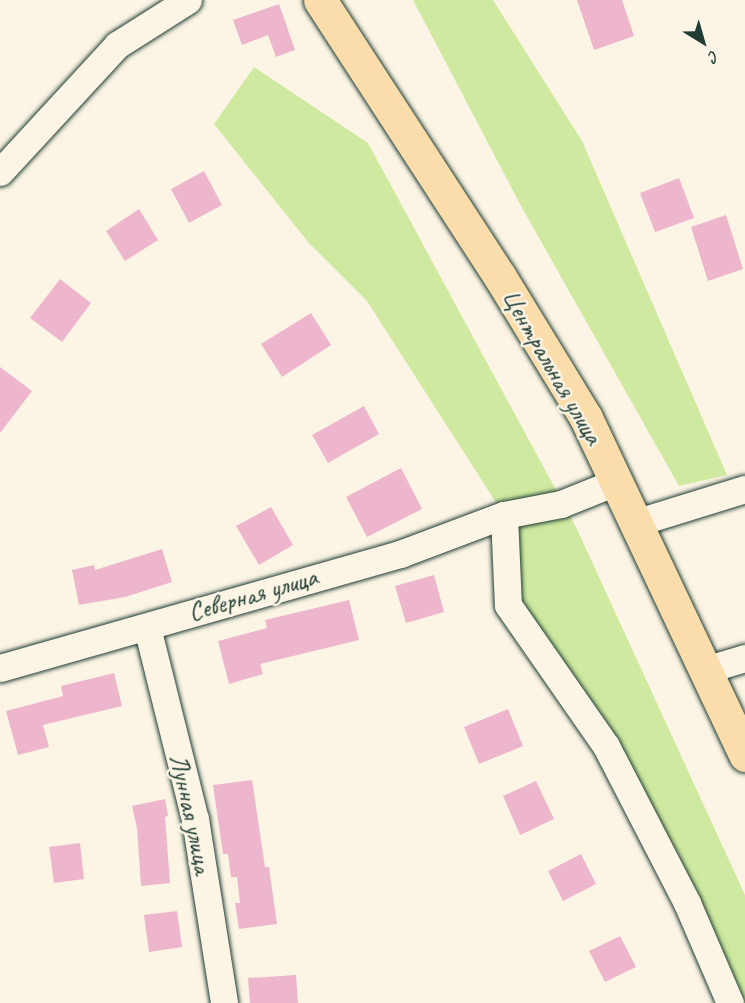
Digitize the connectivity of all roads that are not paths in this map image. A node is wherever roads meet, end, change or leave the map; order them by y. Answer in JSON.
{"nodes":[{"id":1,"x":188,"y":0,"type":"edge"},
{"id":2,"x":320,"y":0,"type":"edge"},
{"id":3,"x":0,"y":172,"type":"edge"},
{"id":4,"x":616,"y":482,"type":"junction"},
{"id":5,"x":745,"y":489,"type":"edge"},
{"id":6,"x":504,"y":515,"type":"junction"},
{"id":7,"x":635,"y":523,"type":"junction"},
{"id":8,"x":147,"y":627,"type":"junction"},
{"id":9,"x":745,"y":658,"type":"edge"},
{"id":10,"x":0,"y":668,"type":"edge"},
{"id":11,"x":705,"y":670,"type":"junction"},
{"id":12,"x":745,"y":755,"type":"edge"},
{"id":13,"x":224,"y":1003,"type":"edge"},
{"id":14,"x":730,"y":1003,"type":"edge"}],
"edges":[{"from":1,"to":3,"type":"street"},
{"from":2,"to":4,"type":"main road","name":"Центральная улица"},
{"from":4,"to":6,"type":"street","name":"Северная улица"},
{"from":4,"to":7,"type":"main road","name":"Центральная улица"},
{"from":5,"to":7,"type":"street"},
{"from":6,"to":8,"type":"street","name":"Северная улица"},
{"from":6,"to":14,"type":"street"},
{"from":7,"to":11,"type":"main road","name":"Центральная улица"},
{"from":8,"to":10,"type":"street","name":"Северная улица"},
{"from":8,"to":13,"type":"street","name":"Лунная улица"},
{"from":9,"to":11,"type":"street"},
{"from":11,"to":12,"type":"main road","name":"Центральная улица"}]}
